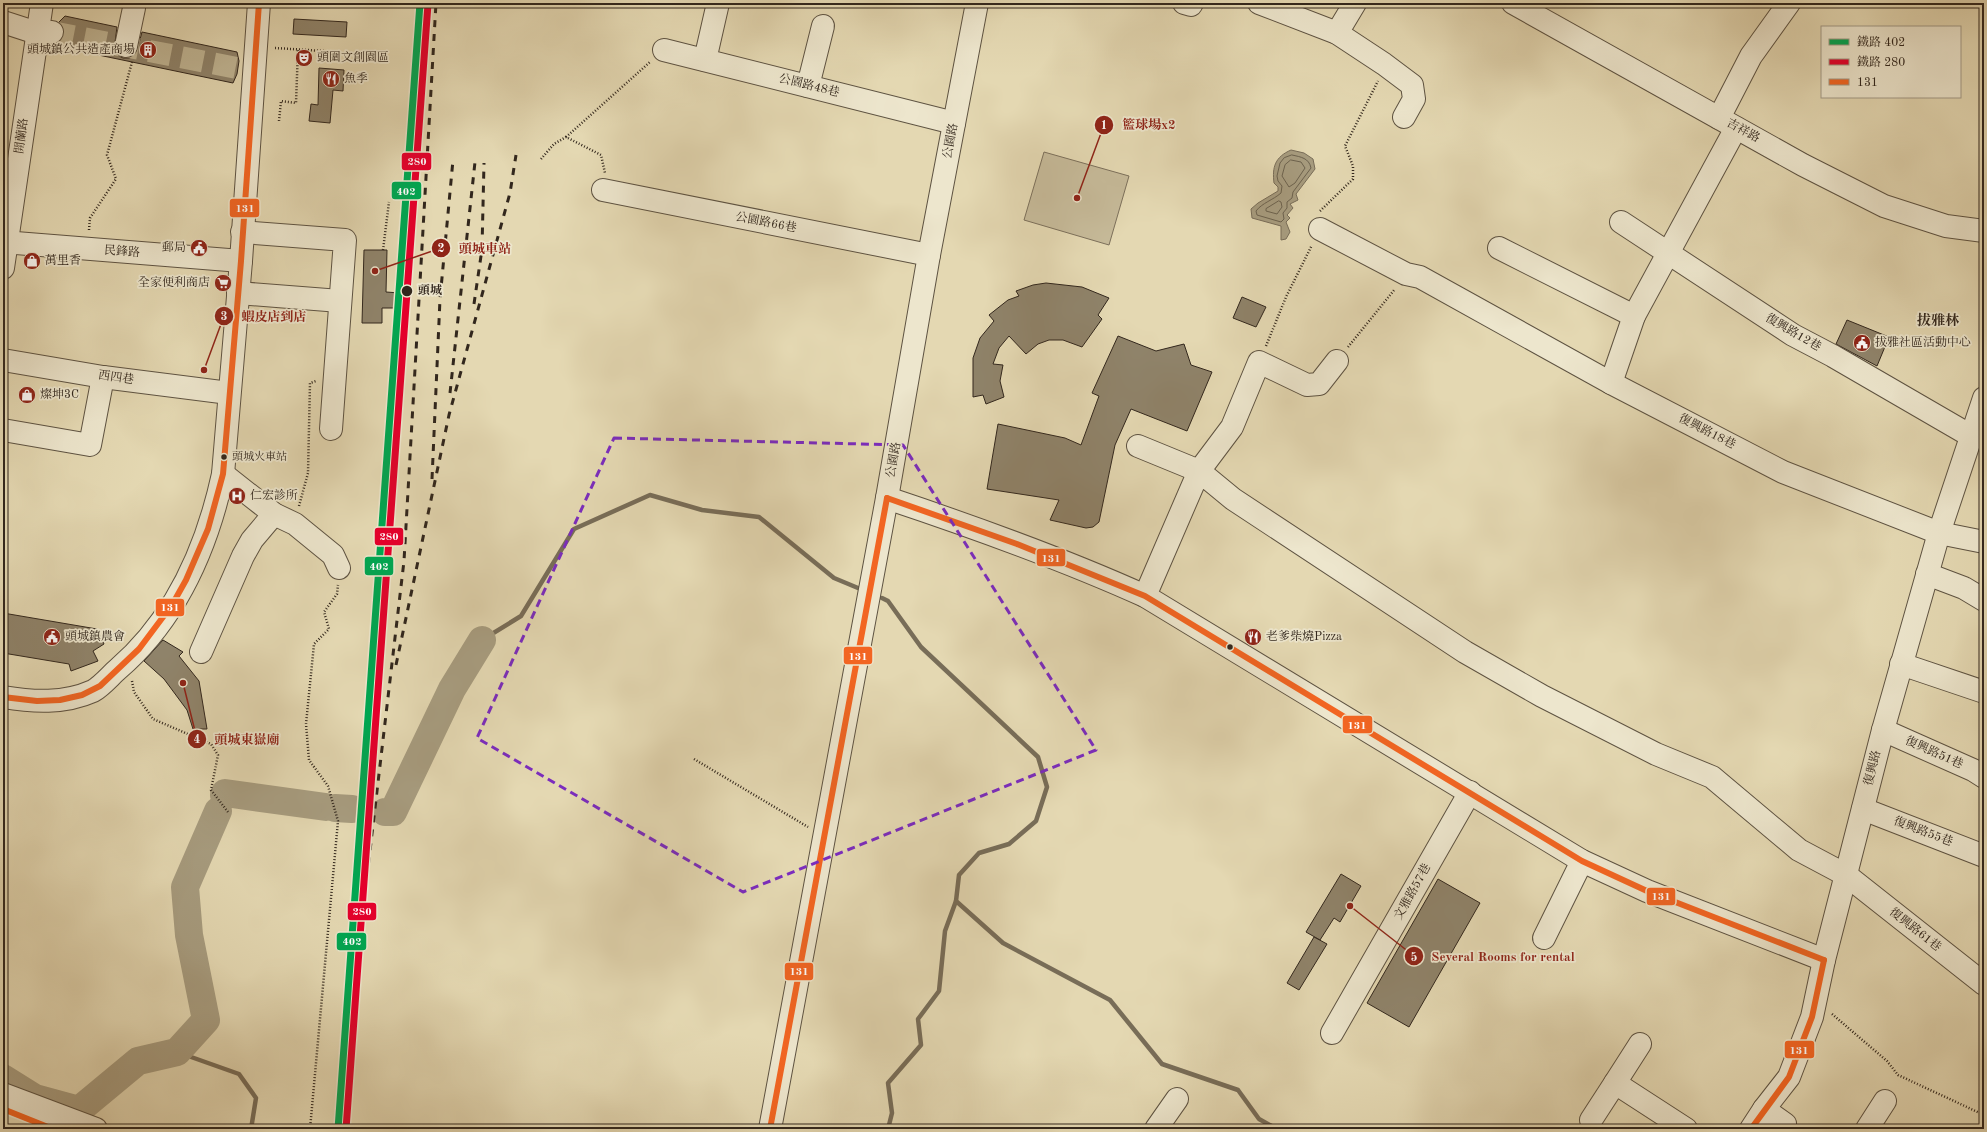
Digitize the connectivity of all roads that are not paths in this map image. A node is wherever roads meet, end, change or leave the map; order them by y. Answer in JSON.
{"nodes":[{"id":1,"x":42,"y":3,"type":"edge"},
{"id":2,"x":259,"y":3,"type":"edge"},
{"id":3,"x":718,"y":3,"type":"edge"},
{"id":4,"x":977,"y":3,"type":"edge"},
{"id":5,"x":1259,"y":3,"type":"edge"},
{"id":6,"x":1355,"y":3,"type":"edge"},
{"id":7,"x":1513,"y":3,"type":"edge"},
{"id":8,"x":1789,"y":3,"type":"edge"},
{"id":9,"x":134,"y":8,"type":"dead end"},
{"id":10,"x":1284,"y":8,"type":"edge"},
{"id":11,"x":3,"y":22,"type":"edge"},
{"id":12,"x":822,"y":26,"type":"dead end"},
{"id":13,"x":45,"y":33,"type":"junction"},
{"id":14,"x":1337,"y":33,"type":"junction"},
{"id":15,"x":664,"y":50,"type":"road end"},
{"id":16,"x":130,"y":51,"type":"road end"},
{"id":17,"x":706,"y":60,"type":"junction"},
{"id":18,"x":808,"y":86,"type":"junction"},
{"id":19,"x":1404,"y":117,"type":"dead end"},
{"id":20,"x":954,"y":123,"type":"junction"},
{"id":21,"x":1728,"y":123,"type":"junction"},
{"id":22,"x":603,"y":190,"type":"road end"},
{"id":23,"x":1621,"y":222,"type":"dead end"},
{"id":24,"x":1320,"y":229,"type":"road end"},
{"id":25,"x":1984,"y":231,"type":"edge"},
{"id":26,"x":242,"y":232,"type":"junction"},
{"id":27,"x":5,"y":242,"type":"edge"},
{"id":28,"x":1499,"y":248,"type":"dead end"},
{"id":29,"x":1668,"y":253,"type":"junction"},
{"id":30,"x":930,"y":255,"type":"junction"},
{"id":31,"x":241,"y":261,"type":"junction"},
{"id":32,"x":3,"y":268,"type":"edge"},
{"id":33,"x":238,"y":293,"type":"junction"},
{"id":34,"x":340,"y":301,"type":"junction"},
{"id":35,"x":1634,"y":316,"type":"junction"},
{"id":36,"x":3,"y":360,"type":"edge"},
{"id":37,"x":1337,"y":361,"type":"road end"},
{"id":38,"x":103,"y":377,"type":"junction"},
{"id":39,"x":1611,"y":383,"type":"junction"},
{"id":40,"x":229,"y":393,"type":"junction"},
{"id":41,"x":1984,"y":398,"type":"edge"},
{"id":42,"x":331,"y":429,"type":"dead end"},
{"id":43,"x":3,"y":430,"type":"edge"},
{"id":44,"x":1971,"y":436,"type":"junction"},
{"id":45,"x":1138,"y":446,"type":"dead end"},
{"id":46,"x":1199,"y":470,"type":"junction"},
{"id":47,"x":223,"y":474,"type":"junction"},
{"id":48,"x":887,"y":498,"type":"junction"},
{"id":49,"x":274,"y":514,"type":"junction"},
{"id":50,"x":1939,"y":534,"type":"junction"},
{"id":51,"x":1984,"y":542,"type":"edge"},
{"id":52,"x":339,"y":568,"type":"road end"},
{"id":53,"x":1927,"y":574,"type":"junction"},
{"id":54,"x":1145,"y":596,"type":"junction"},
{"id":55,"x":1984,"y":600,"type":"edge"},
{"id":56,"x":201,"y":652,"type":"dead end"},
{"id":57,"x":1901,"y":664,"type":"junction"},
{"id":58,"x":1984,"y":692,"type":"edge"},
{"id":59,"x":3,"y":697,"type":"edge"},
{"id":60,"x":1883,"y":730,"type":"junction"},
{"id":61,"x":1984,"y":776,"type":"edge"},
{"id":62,"x":1470,"y":792,"type":"junction"},
{"id":63,"x":1863,"y":809,"type":"junction"},
{"id":64,"x":1984,"y":856,"type":"edge"},
{"id":65,"x":1582,"y":861,"type":"junction"},
{"id":66,"x":1846,"y":875,"type":"junction"},
{"id":67,"x":1544,"y":938,"type":"dead end"},
{"id":68,"x":1824,"y":960,"type":"junction"},
{"id":69,"x":1984,"y":984,"type":"edge"},
{"id":70,"x":1332,"y":1034,"type":"dead end"},
{"id":71,"x":1640,"y":1044,"type":"dead end"},
{"id":72,"x":1615,"y":1083,"type":"junction"},
{"id":73,"x":3,"y":1094,"type":"edge"},
{"id":74,"x":1177,"y":1099,"type":"dead end"},
{"id":75,"x":1885,"y":1101,"type":"dead end"},
{"id":76,"x":3,"y":1109,"type":"edge"},
{"id":77,"x":1764,"y":1109,"type":"junction"},
{"id":78,"x":1591,"y":1120,"type":"dead end"},
{"id":79,"x":1785,"y":1127,"type":"edge"},
{"id":80,"x":53,"y":1129,"type":"edge"},
{"id":81,"x":96,"y":1129,"type":"edge"},
{"id":82,"x":770,"y":1129,"type":"edge"},
{"id":83,"x":1156,"y":1129,"type":"edge"},
{"id":84,"x":1686,"y":1129,"type":"edge"},
{"id":85,"x":1751,"y":1129,"type":"edge"},
{"id":86,"x":1867,"y":1129,"type":"edge"}],
"edges":[{"from":1,"to":13,"type":"street","name":"開蘭路"},
{"from":2,"to":26,"type":"street"},
{"from":3,"to":17,"type":"street"},
{"from":4,"to":20,"type":"street","name":"公園路"},
{"from":5,"to":10,"type":"street"},
{"from":6,"to":14,"type":"street"},
{"from":7,"to":21,"type":"street","name":"吉祥路"},
{"from":8,"to":21,"type":"street"},
{"from":9,"to":16,"type":"street"},
{"from":10,"to":14,"type":"street"},
{"from":11,"to":13,"type":"street"},
{"from":12,"to":18,"type":"street"},
{"from":13,"to":27,"type":"street","name":"開蘭路"},
{"from":14,"to":19,"type":"street"},
{"from":15,"to":17,"type":"street","name":"公園路48巷"},
{"from":17,"to":18,"type":"street","name":"公園路48巷"},
{"from":18,"to":20,"type":"street","name":"公園路48巷"},
{"from":20,"to":30,"type":"street","name":"公園路"},
{"from":21,"to":25,"type":"street","name":"吉祥路"},
{"from":21,"to":29,"type":"street"},
{"from":22,"to":30,"type":"street","name":"公園路66巷"},
{"from":23,"to":29,"type":"street","name":"復興路12巷"},
{"from":24,"to":39,"type":"street","name":"復興路18巷"},
{"from":26,"to":31,"type":"street"},
{"from":26,"to":34,"type":"street"},
{"from":27,"to":31,"type":"street","name":"民鋒路"},
{"from":27,"to":32,"type":"street","name":"開蘭路"},
{"from":28,"to":35,"type":"street"},
{"from":29,"to":35,"type":"street"},
{"from":29,"to":44,"type":"street","name":"復興路12巷"},
{"from":30,"to":48,"type":"street","name":"公園路"},
{"from":31,"to":33,"type":"street"},
{"from":33,"to":34,"type":"street"},
{"from":33,"to":40,"type":"street"},
{"from":34,"to":42,"type":"street"},
{"from":35,"to":39,"type":"street"},
{"from":36,"to":38,"type":"street","name":"西四巷"},
{"from":37,"to":46,"type":"street"},
{"from":38,"to":40,"type":"street","name":"西四巷"},
{"from":38,"to":43,"type":"street"},
{"from":39,"to":50,"type":"street","name":"復興路18巷"},
{"from":40,"to":47,"type":"street"},
{"from":41,"to":44,"type":"street","name":"復興路"},
{"from":44,"to":50,"type":"street","name":"復興路"},
{"from":45,"to":46,"type":"street","name":"復興路61巷"},
{"from":46,"to":54,"type":"street"},
{"from":46,"to":66,"type":"street","name":"復興路61巷"},
{"from":47,"to":49,"type":"street"},
{"from":47,"to":59,"type":"street"},
{"from":48,"to":54,"type":"street"},
{"from":48,"to":82,"type":"street","name":"公園路"},
{"from":49,"to":52,"type":"street"},
{"from":49,"to":56,"type":"street"},
{"from":50,"to":51,"type":"street","name":"復興路18巷"},
{"from":50,"to":53,"type":"street","name":"復興路"},
{"from":53,"to":55,"type":"street"},
{"from":53,"to":57,"type":"street","name":"復興路"},
{"from":54,"to":62,"type":"street"},
{"from":57,"to":58,"type":"street"},
{"from":57,"to":60,"type":"street","name":"復興路"},
{"from":60,"to":61,"type":"street","name":"復興路51巷"},
{"from":60,"to":63,"type":"street","name":"復興路"},
{"from":62,"to":65,"type":"street"},
{"from":62,"to":70,"type":"street","name":"文雅路57巷"},
{"from":63,"to":64,"type":"street","name":"復興路55巷"},
{"from":63,"to":66,"type":"street","name":"復興路"},
{"from":65,"to":67,"type":"street"},
{"from":65,"to":68,"type":"street"},
{"from":66,"to":68,"type":"street","name":"復興路"},
{"from":66,"to":69,"type":"street","name":"復興路61巷"},
{"from":68,"to":77,"type":"street","name":"復興路"},
{"from":71,"to":72,"type":"street"},
{"from":72,"to":78,"type":"street"},
{"from":72,"to":84,"type":"street"},
{"from":73,"to":81,"type":"street"},
{"from":74,"to":83,"type":"street"},
{"from":75,"to":86,"type":"street"},
{"from":76,"to":80,"type":"street"},
{"from":77,"to":79,"type":"street"},
{"from":77,"to":85,"type":"street","name":"復興路"}]}
